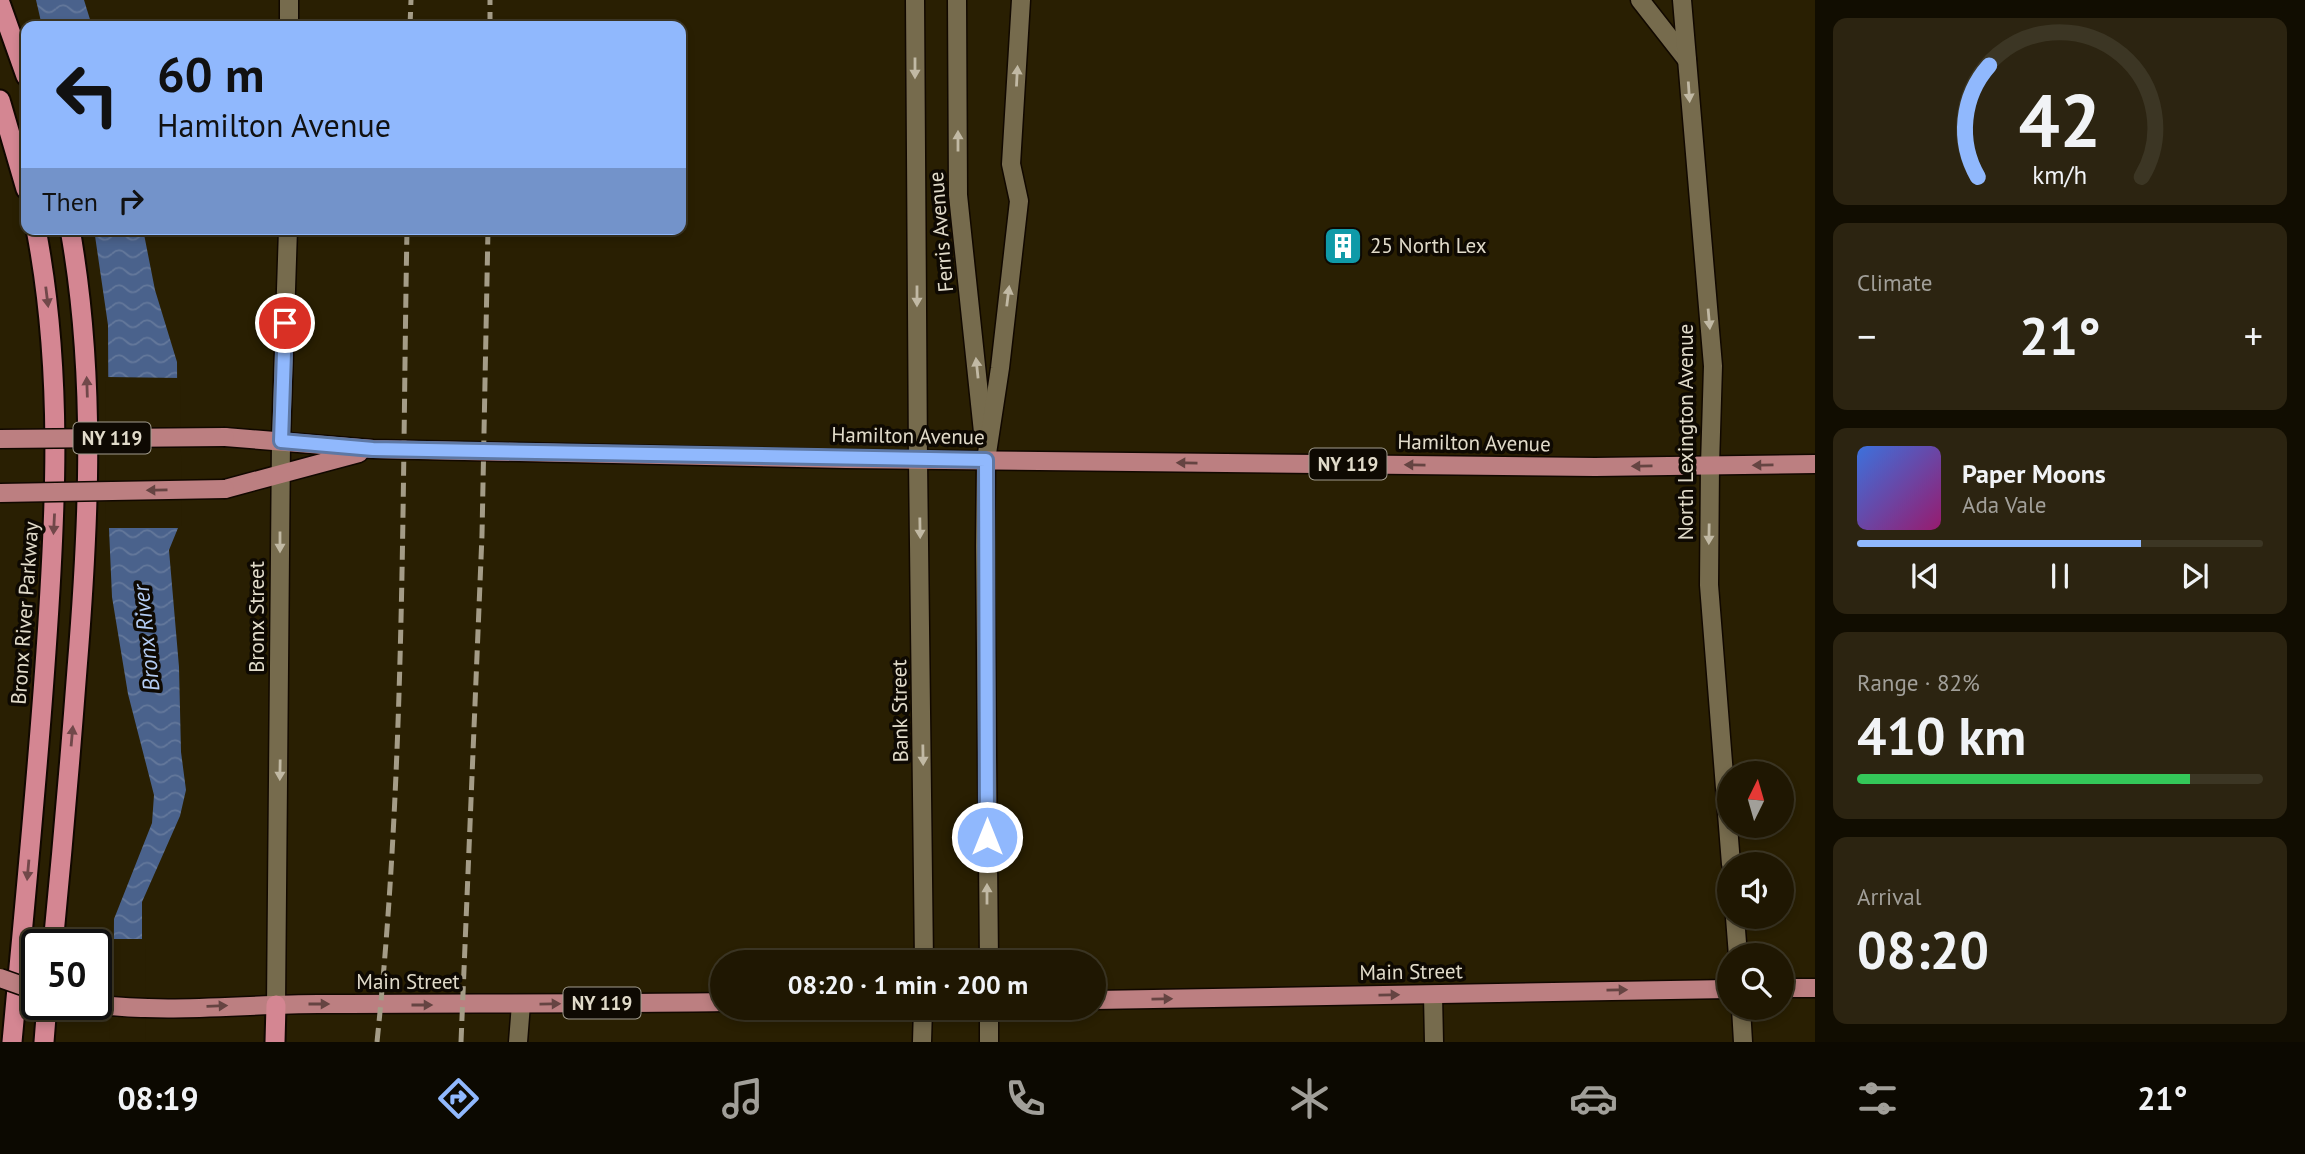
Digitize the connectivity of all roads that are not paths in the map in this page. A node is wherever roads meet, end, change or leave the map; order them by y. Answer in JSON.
{"nodes":[{"id":1,"x":289,"y":0,"type":"edge"},
{"id":2,"x":915,"y":0,"type":"edge"},
{"id":3,"x":957,"y":0,"type":"edge"},
{"id":4,"x":1021,"y":0,"type":"edge"},
{"id":5,"x":1640,"y":0,"type":"edge"},
{"id":6,"x":1682,"y":0,"type":"edge"},
{"id":7,"x":0,"y":3,"type":"edge"},
{"id":8,"x":289,"y":21,"type":"edge"},
{"id":9,"x":1687,"y":60,"type":"junction"},
{"id":10,"x":21,"y":62,"type":"edge"},
{"id":11,"x":0,"y":100,"type":"edge"},
{"id":12,"x":21,"y":172,"type":"edge"},
{"id":13,"x":37,"y":235,"type":"edge"},
{"id":14,"x":71,"y":235,"type":"edge"},
{"id":15,"x":288,"y":235,"type":"edge"},
{"id":16,"x":0,"y":439,"type":"edge"},
{"id":17,"x":281,"y":441,"type":"junction"},
{"id":18,"x":373,"y":449,"type":"junction"},
{"id":19,"x":918,"y":460,"type":"junction"},
{"id":20,"x":986,"y":460,"type":"junction"},
{"id":21,"x":1815,"y":464,"type":"edge"},
{"id":22,"x":1710,"y":466,"type":"junction"},
{"id":23,"x":281,"y":474,"type":"junction"},
{"id":24,"x":0,"y":493,"type":"edge"},
{"id":25,"x":1730,"y":852,"type":"edge"},
{"id":26,"x":54,"y":929,"type":"edge"},
{"id":27,"x":924,"y":950,"type":"edge"},
{"id":28,"x":989,"y":950,"type":"edge"},
{"id":29,"x":0,"y":978,"type":"edge"},
{"id":30,"x":21,"y":985,"type":"edge"},
{"id":31,"x":1794,"y":988,"type":"edge"},
{"id":32,"x":1815,"y":988,"type":"edge"},
{"id":33,"x":1717,"y":989,"type":"edge"},
{"id":34,"x":1433,"y":995,"type":"junction"},
{"id":35,"x":1106,"y":1000,"type":"edge"},
{"id":36,"x":710,"y":1002,"type":"edge"},
{"id":37,"x":521,"y":1004,"type":"junction"},
{"id":38,"x":112,"y":1005,"type":"edge"},
{"id":39,"x":276,"y":1005,"type":"junction"},
{"id":40,"x":46,"y":1020,"type":"edge"},
{"id":41,"x":923,"y":1020,"type":"edge"},
{"id":42,"x":989,"y":1020,"type":"edge"},
{"id":43,"x":1742,"y":1020,"type":"edge"},
{"id":44,"x":12,"y":1042,"type":"edge"},
{"id":45,"x":44,"y":1042,"type":"edge"},
{"id":46,"x":275,"y":1042,"type":"edge"},
{"id":47,"x":518,"y":1042,"type":"edge"},
{"id":48,"x":922,"y":1042,"type":"edge"},
{"id":49,"x":989,"y":1042,"type":"edge"},
{"id":50,"x":1434,"y":1042,"type":"edge"},
{"id":51,"x":1744,"y":1042,"type":"edge"}],
"edges":[{"from":1,"to":8,"type":"street"},
{"from":2,"to":19,"type":"street","name":"Bank Street","one_way":true},
{"from":20,"to":3,"type":"street","name":"Ferris Avenue","one_way":true},
{"from":20,"to":4,"type":"street","one_way":true},
{"from":5,"to":9,"type":"street"},
{"from":6,"to":9,"type":"street","name":"North Lexington Avenue"},
{"from":7,"to":10,"type":"highway"},
{"from":9,"to":22,"type":"street","name":"North Lexington Avenue","one_way":true},
{"from":11,"to":12,"type":"highway"},
{"from":13,"to":44,"type":"highway","name":"Bronx River Parkway","one_way":true},
{"from":26,"to":14,"type":"highway","one_way":true},
{"from":15,"to":17,"type":"street","name":"Bronx Street"},
{"from":16,"to":17,"type":"main road","name":"Hamilton Avenue","number":"NY 119","bridge":true},
{"from":17,"to":18,"type":"main road","name":"Hamilton Avenue","number":"NY 119"},
{"from":17,"to":23,"type":"street","name":"Bronx Street"},
{"from":18,"to":19,"type":"main road","name":"Hamilton Avenue","number":"NY 119"},
{"from":18,"to":23,"type":"main road"},
{"from":19,"to":20,"type":"main road","name":"Hamilton Avenue","number":"NY 119"},
{"from":19,"to":27,"type":"street","name":"Bank Street","one_way":true},
{"from":22,"to":20,"type":"main road","name":"Hamilton Avenue","number":"NY 119","one_way":true},
{"from":28,"to":20,"type":"street","one_way":true},
{"from":21,"to":22,"type":"main road","name":"Hamilton Avenue","number":"NY 119","one_way":true},
{"from":22,"to":25,"type":"street","name":"North Lexington Avenue","one_way":true},
{"from":23,"to":24,"type":"main road","one_way":true,"bridge":true},
{"from":23,"to":39,"type":"street","name":"Bronx Street","one_way":true},
{"from":29,"to":30,"type":"main road","bridge":true},
{"from":31,"to":32,"type":"main road"},
{"from":34,"to":33,"type":"main road","name":"Main Street","one_way":true},
{"from":35,"to":34,"type":"main road","name":"Main Street","one_way":true},
{"from":34,"to":50,"type":"street"},
{"from":37,"to":36,"type":"main road","name":"Main Street","number":"NY 119","one_way":true},
{"from":39,"to":37,"type":"main road","name":"Main Street","number":"NY 119","one_way":true},
{"from":37,"to":47,"type":"street"},
{"from":38,"to":39,"type":"main road","name":"Main Street","one_way":true},
{"from":39,"to":46,"type":"highway"},
{"from":40,"to":45,"type":"highway"},
{"from":41,"to":48,"type":"street"},
{"from":42,"to":49,"type":"street"},
{"from":43,"to":51,"type":"street"}]}
